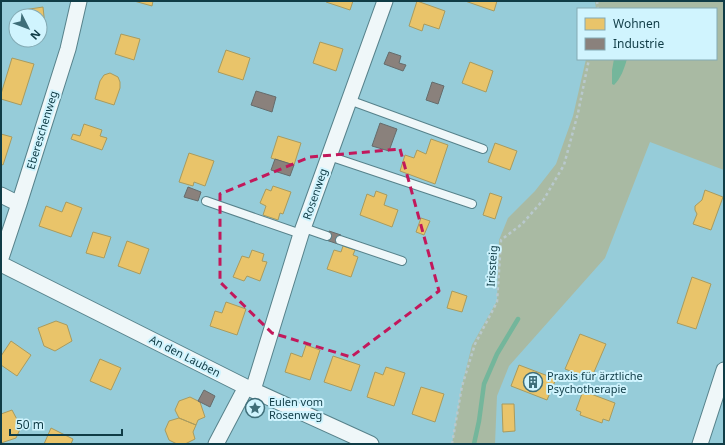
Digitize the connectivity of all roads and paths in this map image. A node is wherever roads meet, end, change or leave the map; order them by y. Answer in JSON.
{"nodes":[{"id":1,"x":78,"y":1,"type":"edge"},
{"id":2,"x":385,"y":1,"type":"edge"},
{"id":3,"x":589,"y":60,"type":"edge"},
{"id":4,"x":349,"y":100,"type":"junction"},
{"id":5,"x":483,"y":149,"type":"dead end"},
{"id":6,"x":329,"y":156,"type":"junction"},
{"id":7,"x":1,"y":195,"type":"edge"},
{"id":8,"x":206,"y":201,"type":"dead end"},
{"id":9,"x":19,"y":204,"type":"junction"},
{"id":10,"x":472,"y":204,"type":"dead end"},
{"id":11,"x":302,"y":231,"type":"junction"},
{"id":12,"x":327,"y":236,"type":"dead end"},
{"id":13,"x":340,"y":240,"type":"dead end"},
{"id":14,"x":1,"y":258,"type":"edge"},
{"id":15,"x":402,"y":261,"type":"dead end"},
{"id":16,"x":1,"y":264,"type":"edge"},
{"id":17,"x":724,"y":370,"type":"edge"},
{"id":18,"x":249,"y":388,"type":"junction"},
{"id":19,"x":216,"y":444,"type":"edge"},
{"id":20,"x":371,"y":444,"type":"edge"},
{"id":21,"x":452,"y":444,"type":"edge"},
{"id":22,"x":700,"y":444,"type":"edge"}],
"edges":[{"from":1,"to":9,"type":"street","name":"Ebereschenweg"},
{"from":2,"to":4,"type":"street","name":"Rosenweg"},
{"from":3,"to":21,"type":"path","name":"Irissteig"},
{"from":4,"to":5,"type":"lane"},
{"from":4,"to":6,"type":"street","name":"Rosenweg"},
{"from":6,"to":10,"type":"lane"},
{"from":6,"to":11,"type":"street","name":"Rosenweg"},
{"from":7,"to":9,"type":"street"},
{"from":8,"to":11,"type":"lane"},
{"from":9,"to":14,"type":"street","name":"Ebereschenweg"},
{"from":11,"to":12,"type":"lane"},
{"from":11,"to":18,"type":"street","name":"Rosenweg"},
{"from":13,"to":15,"type":"lane"},
{"from":16,"to":18,"type":"street","name":"An den Lauben"},
{"from":17,"to":22,"type":"street"},
{"from":18,"to":19,"type":"street","name":"Rosenweg"},
{"from":18,"to":20,"type":"street","name":"An den Lauben"}]}
